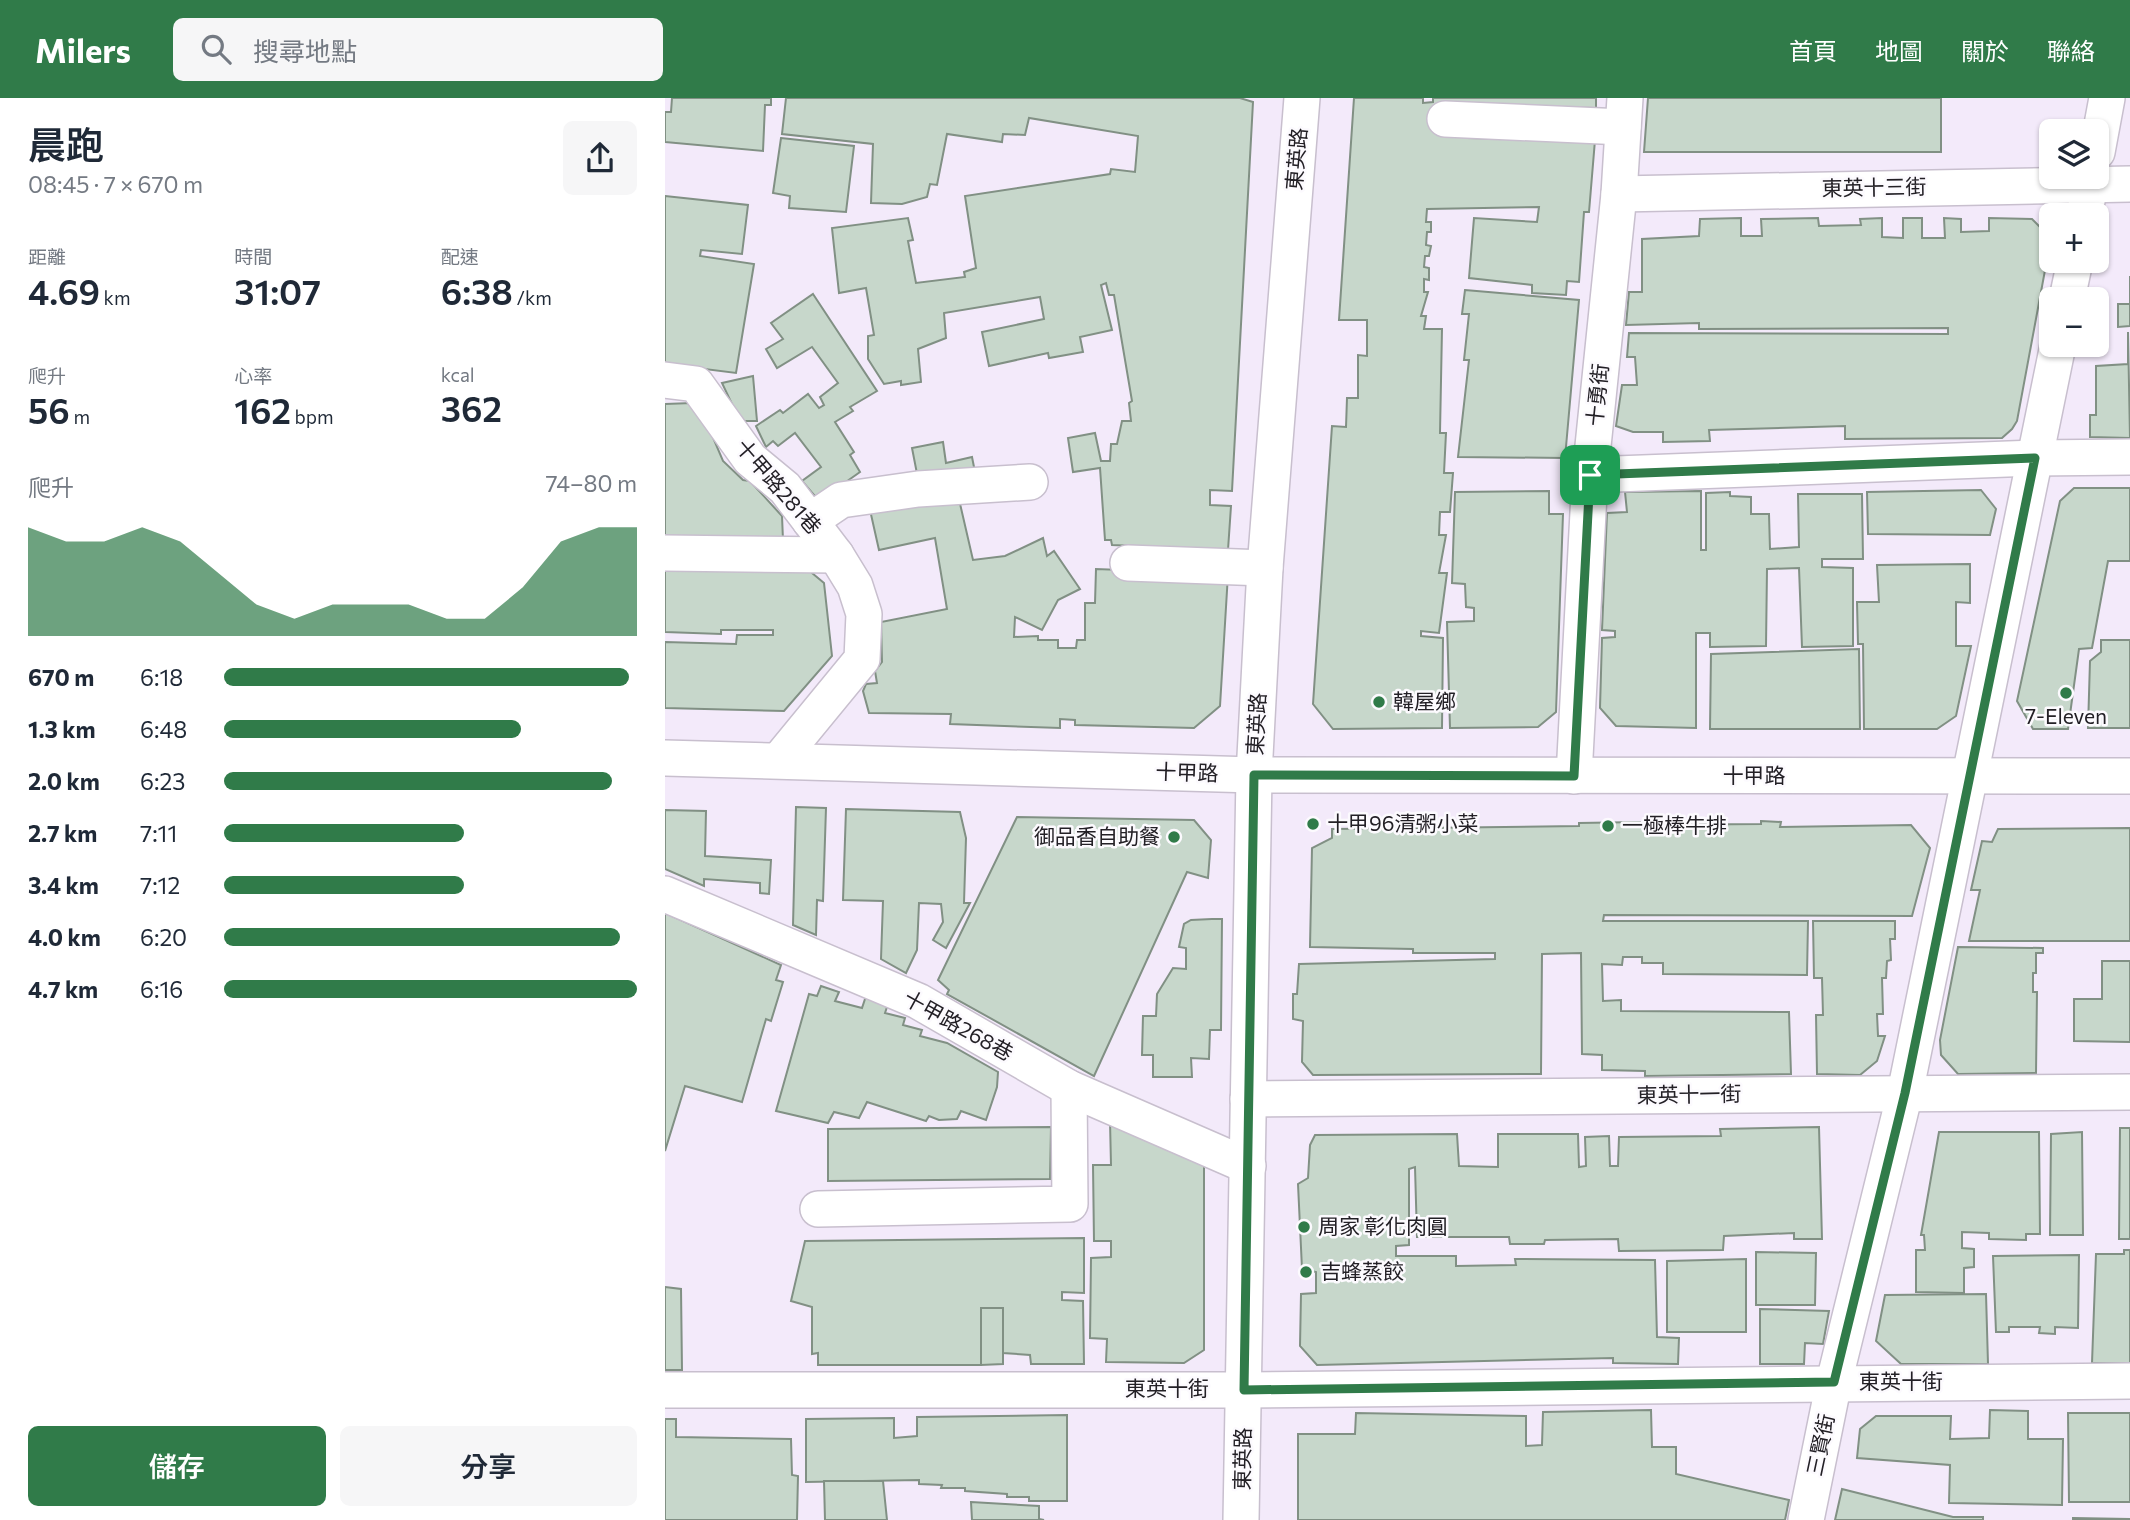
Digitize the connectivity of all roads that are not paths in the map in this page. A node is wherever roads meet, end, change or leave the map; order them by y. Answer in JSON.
{"nodes":[{"id":1,"x":1302,"y":98,"type":"edge"},
{"id":2,"x":2107,"y":98,"type":"edge"},
{"id":3,"x":1624,"y":112,"type":"edge"},
{"id":4,"x":1445,"y":119,"type":"dead end"},
{"id":5,"x":2103,"y":119,"type":"edge"},
{"id":6,"x":2039,"y":183,"type":"edge"},
{"id":7,"x":2109,"y":183,"type":"edge"},
{"id":8,"x":2130,"y":184,"type":"edge"},
{"id":9,"x":1619,"y":194,"type":"junction"},
{"id":10,"x":2056,"y":357,"type":"edge"},
{"id":11,"x":665,"y":380,"type":"edge"},
{"id":12,"x":2130,"y":457,"type":"edge"},
{"id":13,"x":2035,"y":458,"type":"junction"},
{"id":14,"x":1590,"y":475,"type":"junction"},
{"id":15,"x":1030,"y":482,"type":"dead end"},
{"id":16,"x":810,"y":520,"type":"junction"},
{"id":17,"x":665,"y":553,"type":"edge"},
{"id":18,"x":836,"y":555,"type":"junction"},
{"id":19,"x":1128,"y":563,"type":"dead end"},
{"id":20,"x":1265,"y":568,"type":"junction"},
{"id":21,"x":665,"y":758,"type":"edge"},
{"id":22,"x":779,"y":761,"type":"junction"},
{"id":23,"x":1254,"y":775,"type":"junction"},
{"id":24,"x":1574,"y":776,"type":"junction"},
{"id":25,"x":1968,"y":776,"type":"junction"},
{"id":26,"x":2130,"y":776,"type":"edge"},
{"id":27,"x":665,"y":894,"type":"edge"},
{"id":28,"x":1069,"y":1088,"type":"junction"},
{"id":29,"x":2130,"y":1092,"type":"edge"},
{"id":30,"x":1905,"y":1093,"type":"junction"},
{"id":31,"x":1248,"y":1099,"type":"junction"},
{"id":32,"x":1248,"y":1166,"type":"junction"},
{"id":33,"x":818,"y":1209,"type":"dead end"},
{"id":34,"x":2130,"y":1381,"type":"edge"},
{"id":35,"x":1834,"y":1382,"type":"junction"},
{"id":36,"x":665,"y":1390,"type":"edge"},
{"id":37,"x":1244,"y":1390,"type":"junction"},
{"id":38,"x":1241,"y":1520,"type":"edge"},
{"id":39,"x":1805,"y":1520,"type":"edge"}],
"edges":[{"from":1,"to":20,"type":"street","name":"東英路"},
{"from":2,"to":5,"type":"street"},
{"from":3,"to":4,"type":"street"},
{"from":3,"to":9,"type":"street","name":"十勇街"},
{"from":6,"to":9,"type":"street","name":"東英十三街"},
{"from":7,"to":8,"type":"street","name":"東英十三街"},
{"from":9,"to":14,"type":"street","name":"十勇街"},
{"from":10,"to":13,"type":"street","name":"三賢街"},
{"from":11,"to":16,"type":"street","name":"十甲路281巷"},
{"from":12,"to":13,"type":"street"},
{"from":13,"to":14,"type":"street"},
{"from":13,"to":25,"type":"street","name":"三賢街"},
{"from":14,"to":24,"type":"street","name":"十勇街"},
{"from":15,"to":16,"type":"street"},
{"from":16,"to":18,"type":"street","name":"十甲路281巷"},
{"from":17,"to":18,"type":"street"},
{"from":18,"to":22,"type":"street","name":"十甲路281巷"},
{"from":19,"to":20,"type":"street"},
{"from":20,"to":23,"type":"street","name":"東英路"},
{"from":21,"to":22,"type":"street","name":"十甲路"},
{"from":22,"to":23,"type":"street","name":"十甲路"},
{"from":23,"to":24,"type":"street","name":"十甲路"},
{"from":23,"to":31,"type":"street","name":"東英路"},
{"from":24,"to":25,"type":"street","name":"十甲路"},
{"from":25,"to":26,"type":"street","name":"十甲路"},
{"from":25,"to":30,"type":"street","name":"三賢街"},
{"from":27,"to":28,"type":"street","name":"十甲路268巷"},
{"from":28,"to":32,"type":"street","name":"十甲路268巷"},
{"from":28,"to":33,"type":"street"},
{"from":29,"to":30,"type":"street","name":"東英十一街"},
{"from":30,"to":31,"type":"street","name":"東英十一街"},
{"from":30,"to":35,"type":"street","name":"三賢街"},
{"from":31,"to":32,"type":"street","name":"東英路"},
{"from":32,"to":37,"type":"street","name":"東英路"},
{"from":34,"to":35,"type":"street","name":"東英十街"},
{"from":35,"to":37,"type":"street","name":"東英十街"},
{"from":35,"to":39,"type":"street","name":"三賢街"},
{"from":36,"to":37,"type":"street","name":"東英十街"},
{"from":37,"to":38,"type":"street","name":"東英路"}]}
